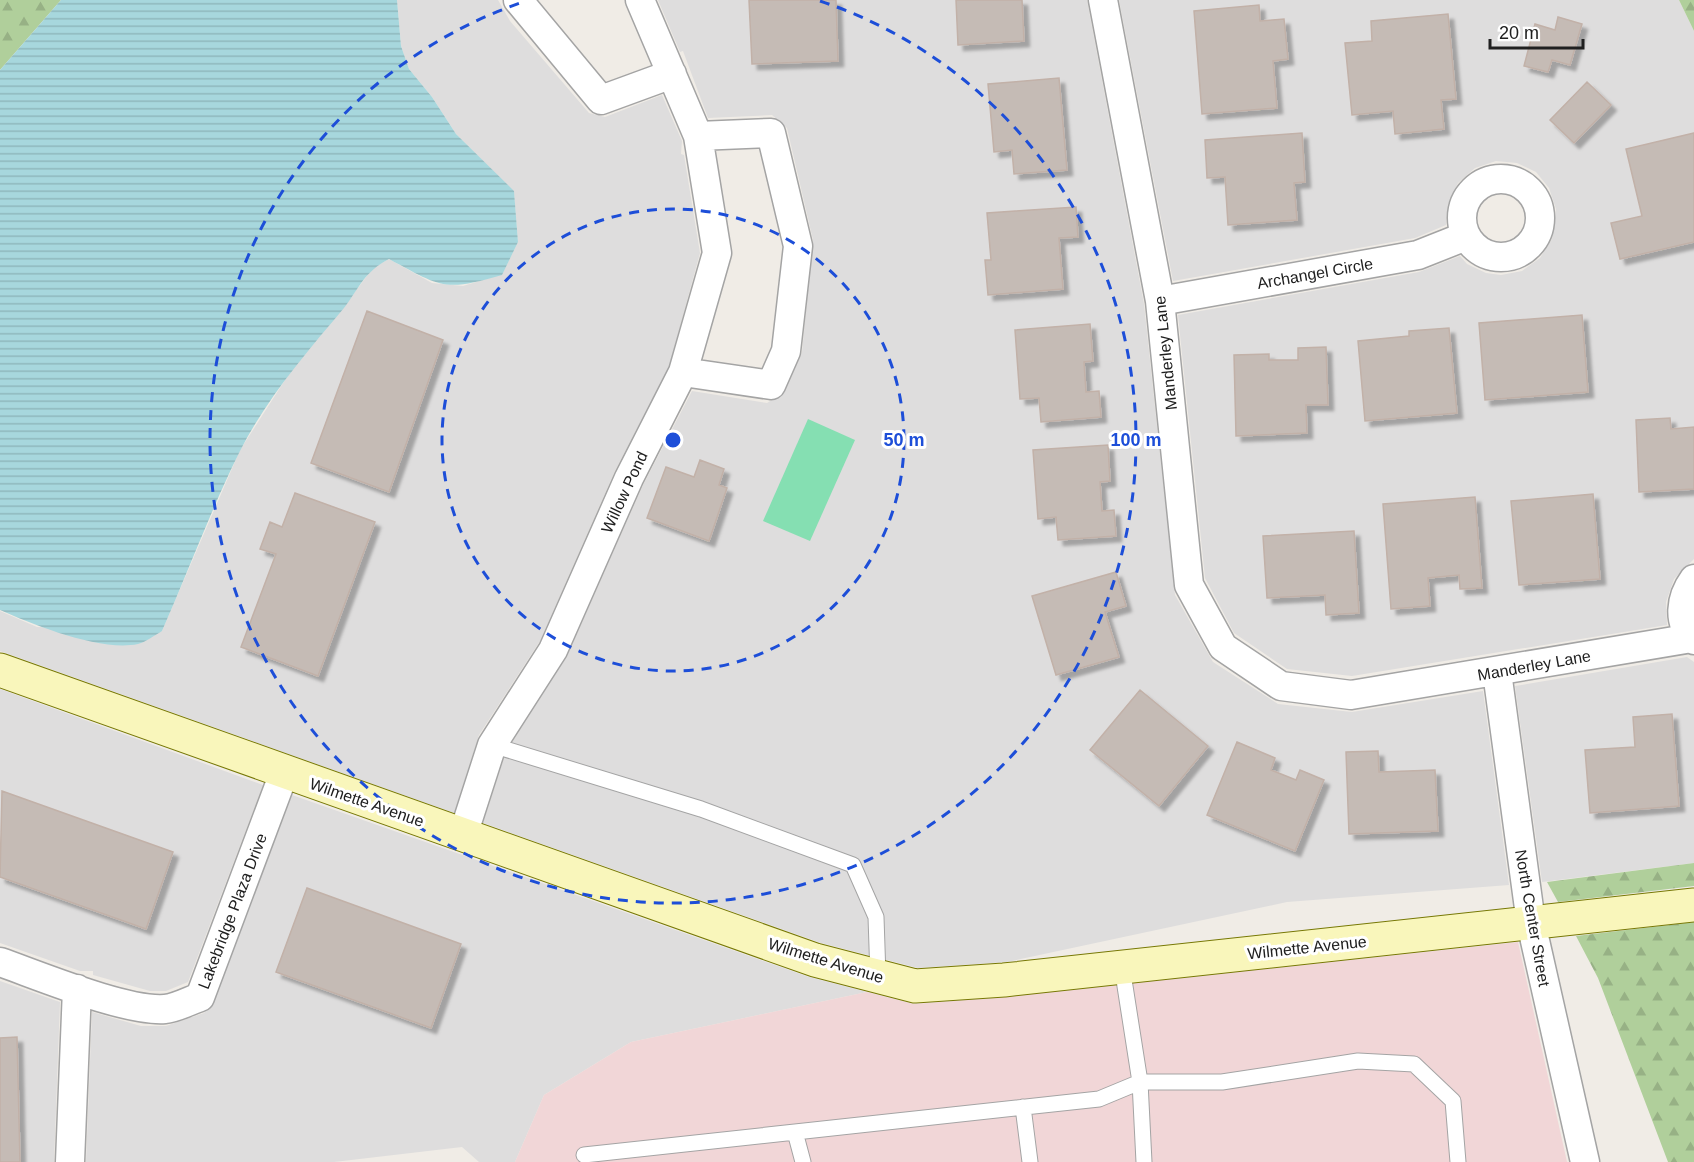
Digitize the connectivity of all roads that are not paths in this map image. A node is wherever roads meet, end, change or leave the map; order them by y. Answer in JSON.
{"nodes":[{"id":1,"x":518,"y":0,"type":"edge"},
{"id":2,"x":640,"y":0,"type":"edge"},
{"id":3,"x":1103,"y":0,"type":"edge"},
{"id":4,"x":672,"y":74,"type":"junction"},
{"id":5,"x":698,"y":136,"type":"junction"},
{"id":6,"x":1466,"y":236,"type":"dead end"},
{"id":7,"x":1160,"y":301,"type":"junction"},
{"id":8,"x":684,"y":372,"type":"junction"},
{"id":9,"x":1694,"y":579,"type":"edge"},
{"id":10,"x":1693,"y":639,"type":"edge"},
{"id":11,"x":0,"y":670,"type":"edge"},
{"id":12,"x":1497,"y":672,"type":"junction"},
{"id":13,"x":492,"y":745,"type":"junction"},
{"id":14,"x":284,"y":773,"type":"junction"},
{"id":15,"x":463,"y":835,"type":"junction"},
{"id":16,"x":1694,"y":904,"type":"edge"},
{"id":17,"x":1531,"y":923,"type":"junction"},
{"id":18,"x":0,"y":962,"type":"edge"},
{"id":19,"x":1122,"y":967,"type":"junction"},
{"id":20,"x":879,"y":976,"type":"junction"},
{"id":21,"x":77,"y":989,"type":"junction"},
{"id":22,"x":1140,"y":1082,"type":"junction"},
{"id":23,"x":1023,"y":1107,"type":"junction"},
{"id":24,"x":795,"y":1132,"type":"junction"},
{"id":25,"x":584,"y":1155,"type":"dead end"},
{"id":26,"x":70,"y":1162,"type":"edge"},
{"id":27,"x":803,"y":1162,"type":"edge"},
{"id":28,"x":1030,"y":1162,"type":"edge"},
{"id":29,"x":1144,"y":1162,"type":"edge"},
{"id":30,"x":1458,"y":1162,"type":"edge"},
{"id":31,"x":1585,"y":1162,"type":"edge"}],
"edges":[{"from":1,"to":4,"type":"street"},
{"from":2,"to":4,"type":"street","name":"Willow Pond"},
{"from":3,"to":7,"type":"street","name":"Manderley Lane"},
{"from":4,"to":5,"type":"street","name":"Willow Pond"},
{"from":5,"to":8,"type":"street","name":"Willow Pond"},
{"from":5,"to":8,"type":"street"},
{"from":6,"to":7,"type":"street","name":"Archangel Circle"},
{"from":7,"to":12,"type":"street","name":"Manderley Lane"},
{"from":8,"to":13,"type":"street","name":"Willow Pond"},
{"from":9,"to":10,"type":"street"},
{"from":10,"to":12,"type":"street","name":"Manderley Lane"},
{"from":11,"to":14,"type":"street","name":"Wilmette Avenue"},
{"from":12,"to":17,"type":"street","name":"North Center Street"},
{"from":13,"to":15,"type":"street","name":"Willow Pond"},
{"from":13,"to":20,"type":"lane"},
{"from":14,"to":15,"type":"street","name":"Wilmette Avenue"},
{"from":14,"to":21,"type":"street","name":"Lakebridge Plaza Drive"},
{"from":15,"to":20,"type":"street","name":"Wilmette Avenue"},
{"from":16,"to":17,"type":"street","name":"Wilmette Avenue"},
{"from":17,"to":19,"type":"street","name":"Wilmette Avenue"},
{"from":17,"to":31,"type":"street","name":"North Center Street"},
{"from":18,"to":21,"type":"street","name":"Lakebridge Plaza Drive"},
{"from":19,"to":20,"type":"street","name":"Wilmette Avenue"},
{"from":19,"to":22,"type":"lane"},
{"from":21,"to":26,"type":"street"},
{"from":22,"to":23,"type":"lane"},
{"from":22,"to":29,"type":"lane"},
{"from":22,"to":30,"type":"lane"},
{"from":23,"to":24,"type":"lane"},
{"from":23,"to":28,"type":"lane"},
{"from":24,"to":25,"type":"lane"},
{"from":24,"to":27,"type":"lane"}]}
